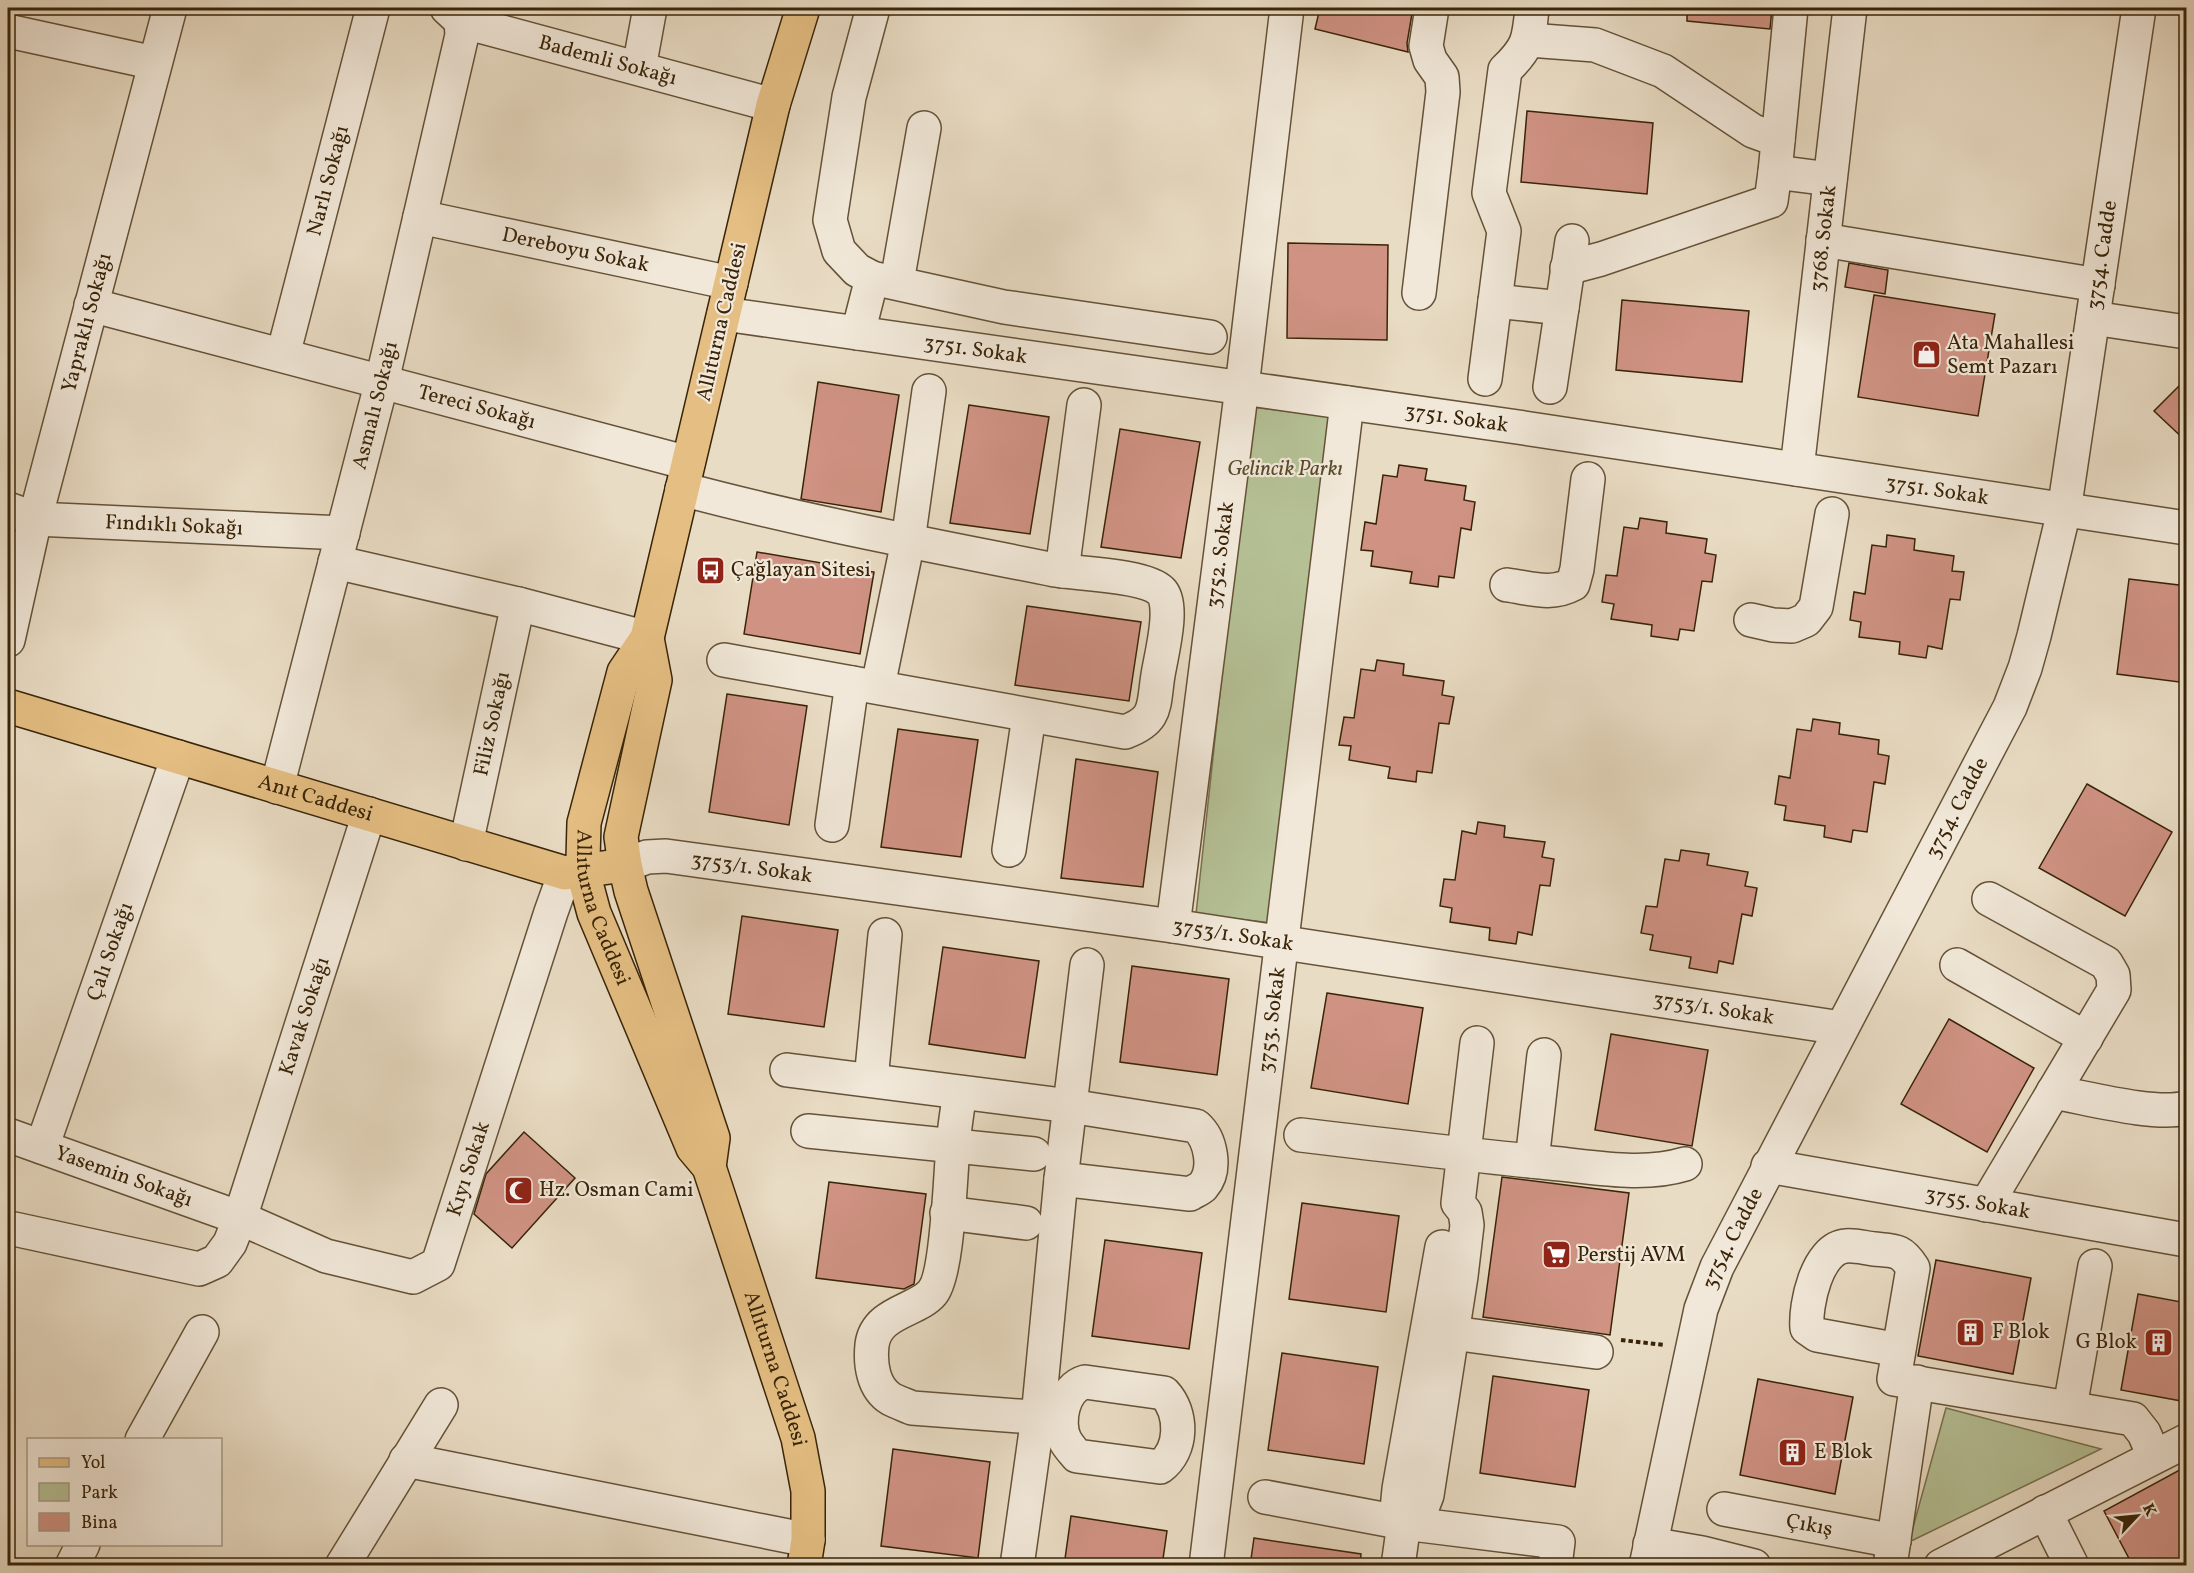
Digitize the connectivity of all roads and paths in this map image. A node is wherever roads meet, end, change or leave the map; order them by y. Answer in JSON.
{"nodes":[{"id":1,"x":170,"y":8,"type":"edge"},
{"id":2,"x":373,"y":8,"type":"edge"},
{"id":3,"x":650,"y":8,"type":"edge"},
{"id":4,"x":803,"y":8,"type":"edge"},
{"id":5,"x":873,"y":8,"type":"edge"},
{"id":6,"x":1287,"y":8,"type":"edge"},
{"id":7,"x":1432,"y":8,"type":"edge"},
{"id":8,"x":1532,"y":8,"type":"edge"},
{"id":9,"x":1791,"y":8,"type":"edge"},
{"id":10,"x":1850,"y":8,"type":"edge"},
{"id":11,"x":2139,"y":8,"type":"edge"},
{"id":12,"x":454,"y":14,"type":"edge"},
{"id":13,"x":8,"y":31,"type":"edge"},
{"id":14,"x":1529,"y":40,"type":"junction"},
{"id":15,"x":155,"y":63,"type":"junction"},
{"id":16,"x":639,"y":68,"type":"junction"},
{"id":17,"x":773,"y":105,"type":"junction"},
{"id":18,"x":924,"y":128,"type":"dead end"},
{"id":19,"x":1777,"y":156,"type":"junction"},
{"id":20,"x":1830,"y":179,"type":"junction"},
{"id":21,"x":420,"y":218,"type":"junction"},
{"id":22,"x":1823,"y":240,"type":"junction"},
{"id":23,"x":884,"y":280,"type":"junction"},
{"id":24,"x":2098,"y":285,"type":"junction"},
{"id":25,"x":1419,"y":293,"type":"dead end"},
{"id":26,"x":727,"y":298,"type":"junction"},
{"id":27,"x":1495,"y":301,"type":"junction"},
{"id":28,"x":91,"y":305,"type":"junction"},
{"id":29,"x":1562,"y":308,"type":"junction"},
{"id":30,"x":2093,"y":318,"type":"junction"},
{"id":31,"x":2187,"y":332,"type":"edge"},
{"id":32,"x":858,"y":333,"type":"junction"},
{"id":33,"x":1210,"y":337,"type":"dead end"},
{"id":34,"x":283,"y":355,"type":"junction"},
{"id":35,"x":1485,"y":379,"type":"dead end"},
{"id":36,"x":382,"y":381,"type":"junction"},
{"id":37,"x":1242,"y":387,"type":"junction"},
{"id":38,"x":1550,"y":387,"type":"dead end"},
{"id":39,"x":929,"y":391,"type":"dead end"},
{"id":40,"x":1347,"y":403,"type":"junction"},
{"id":41,"x":1084,"y":405,"type":"dead end"},
{"id":42,"x":1797,"y":469,"type":"junction"},
{"id":43,"x":685,"y":476,"type":"junction"},
{"id":44,"x":1588,"y":479,"type":"dead end"},
{"id":45,"x":2064,"y":511,"type":"junction"},
{"id":46,"x":21,"y":514,"type":"edge"},
{"id":47,"x":1832,"y":514,"type":"dead end"},
{"id":48,"x":2187,"y":528,"type":"edge"},
{"id":49,"x":908,"y":541,"type":"junction"},
{"id":50,"x":339,"y":547,"type":"junction"},
{"id":51,"x":1062,"y":571,"type":"junction"},
{"id":52,"x":1507,"y":585,"type":"dead end"},
{"id":53,"x":518,"y":604,"type":"junction"},
{"id":54,"x":1751,"y":620,"type":"dead end"},
{"id":55,"x":646,"y":638,"type":"junction"},
{"id":56,"x":8,"y":640,"type":"edge"},
{"id":57,"x":724,"y":660,"type":"dead end"},
{"id":58,"x":865,"y":685,"type":"junction"},
{"id":59,"x":8,"y":706,"type":"edge"},
{"id":60,"x":1029,"y":716,"type":"junction"},
{"id":61,"x":178,"y":757,"type":"junction"},
{"id":62,"x":277,"y":787,"type":"junction"},
{"id":63,"x":369,"y":814,"type":"junction"},
{"id":64,"x":832,"y":825,"type":"dead end"},
{"id":65,"x":466,"y":844,"type":"junction"},
{"id":66,"x":1009,"y":850,"type":"dead end"},
{"id":67,"x":625,"y":865,"type":"junction"},
{"id":68,"x":574,"y":872,"type":"junction"},
{"id":69,"x":1989,"y":899,"type":"dead end"},
{"id":70,"x":1173,"y":926,"type":"junction"},
{"id":71,"x":885,"y":935,"type":"dead end"},
{"id":72,"x":1282,"y":943,"type":"junction"},
{"id":73,"x":1088,"y":965,"type":"dead end"},
{"id":74,"x":1957,"y":965,"type":"dead end"},
{"id":75,"x":1841,"y":1028,"type":"junction"},
{"id":76,"x":2086,"y":1038,"type":"junction"},
{"id":77,"x":1477,"y":1043,"type":"dead end"},
{"id":78,"x":1545,"y":1055,"type":"dead end"},
{"id":79,"x":787,"y":1070,"type":"dead end"},
{"id":80,"x":871,"y":1080,"type":"junction"},
{"id":81,"x":2053,"y":1092,"type":"junction"},
{"id":82,"x":960,"y":1093,"type":"junction"},
{"id":83,"x":1070,"y":1106,"type":"junction"},
{"id":84,"x":2187,"y":1108,"type":"edge"},
{"id":85,"x":808,"y":1131,"type":"dead end"},
{"id":86,"x":8,"y":1135,"type":"edge"},
{"id":87,"x":1301,"y":1135,"type":"dead end"},
{"id":88,"x":42,"y":1147,"type":"junction"},
{"id":89,"x":953,"y":1147,"type":"junction"},
{"id":90,"x":1034,"y":1154,"type":"dead end"},
{"id":91,"x":1463,"y":1154,"type":"junction"},
{"id":92,"x":1532,"y":1161,"type":"junction"},
{"id":93,"x":1685,"y":1164,"type":"dead end"},
{"id":94,"x":1768,"y":1166,"type":"junction"},
{"id":95,"x":709,"y":1167,"type":"junction"},
{"id":96,"x":1061,"y":1179,"type":"junction"},
{"id":97,"x":1458,"y":1203,"type":"junction"},
{"id":98,"x":1986,"y":1205,"type":"junction"},
{"id":99,"x":947,"y":1214,"type":"junction"},
{"id":100,"x":240,"y":1218,"type":"junction"},
{"id":101,"x":1026,"y":1223,"type":"dead end"},
{"id":102,"x":8,"y":1230,"type":"edge"},
{"id":103,"x":2187,"y":1240,"type":"edge"},
{"id":104,"x":2095,"y":1266,"type":"dead end"},
{"id":105,"x":202,"y":1332,"type":"dead end"},
{"id":106,"x":1452,"y":1334,"type":"junction"},
{"id":107,"x":1899,"y":1350,"type":"dead end"},
{"id":108,"x":1596,"y":1352,"type":"dead end"},
{"id":109,"x":1917,"y":1382,"type":"junction"},
{"id":110,"x":441,"y":1405,"type":"dead end"},
{"id":111,"x":2070,"y":1407,"type":"junction"},
{"id":112,"x":1050,"y":1418,"type":"junction"},
{"id":113,"x":143,"y":1438,"type":"edge"},
{"id":114,"x":2187,"y":1441,"type":"edge"},
{"id":115,"x":2154,"y":1456,"type":"junction"},
{"id":116,"x":406,"y":1460,"type":"junction"},
{"id":117,"x":1265,"y":1497,"type":"dead end"},
{"id":118,"x":1724,"y":1509,"type":"dead end"},
{"id":119,"x":2045,"y":1512,"type":"junction"},
{"id":120,"x":1404,"y":1523,"type":"junction"},
{"id":121,"x":82,"y":1546,"type":"edge"},
{"id":122,"x":806,"y":1553,"type":"edge"},
{"id":123,"x":1892,"y":1553,"type":"edge"},
{"id":124,"x":1648,"y":1555,"type":"edge"},
{"id":125,"x":72,"y":1566,"type":"edge"},
{"id":126,"x":342,"y":1566,"type":"edge"},
{"id":127,"x":1017,"y":1566,"type":"edge"},
{"id":128,"x":1206,"y":1566,"type":"edge"},
{"id":129,"x":1398,"y":1566,"type":"edge"},
{"id":130,"x":1555,"y":1566,"type":"edge"},
{"id":131,"x":1754,"y":1566,"type":"edge"},
{"id":132,"x":1941,"y":1566,"type":"edge"},
{"id":133,"x":2072,"y":1566,"type":"edge"}],
"edges":[{"from":1,"to":15,"type":"street","name":"Yapraklı Sokağı"},
{"from":2,"to":34,"type":"street","name":"Narlı Sokağı"},
{"from":3,"to":16,"type":"street"},
{"from":4,"to":17,"type":"main road","name":"Allıturna Caddesi"},
{"from":5,"to":23,"type":"street"},
{"from":6,"to":37,"type":"street","name":"3752. Sokak"},
{"from":7,"to":25,"type":"street"},
{"from":8,"to":14,"type":"street"},
{"from":9,"to":19,"type":"street"},
{"from":10,"to":20,"type":"street","name":"3768. Sokak"},
{"from":11,"to":24,"type":"street","name":"3754. Cadde"},
{"from":12,"to":16,"type":"street","name":"Bademli Sokağı"},
{"from":12,"to":21,"type":"street","name":"Asmalı Sokağı"},
{"from":13,"to":15,"type":"street"},
{"from":14,"to":19,"type":"street"},
{"from":14,"to":27,"type":"street"},
{"from":15,"to":28,"type":"street","name":"Yapraklı Sokağı"},
{"from":16,"to":17,"type":"street","name":"Bademli Sokağı"},
{"from":17,"to":26,"type":"main road","name":"Allıturna Caddesi"},
{"from":18,"to":23,"type":"street"},
{"from":19,"to":20,"type":"street"},
{"from":19,"to":29,"type":"street"},
{"from":20,"to":22,"type":"street","name":"3768. Sokak"},
{"from":21,"to":26,"type":"street","name":"Dereboyu Sokak"},
{"from":21,"to":36,"type":"street","name":"Asmalı Sokağı"},
{"from":22,"to":24,"type":"street"},
{"from":22,"to":42,"type":"street","name":"3768. Sokak"},
{"from":23,"to":32,"type":"street"},
{"from":23,"to":33,"type":"street"},
{"from":24,"to":30,"type":"street","name":"3754. Cadde"},
{"from":26,"to":32,"type":"street","name":"3751. Sokak"},
{"from":26,"to":43,"type":"main road","name":"Allıturna Caddesi"},
{"from":27,"to":29,"type":"street"},
{"from":27,"to":35,"type":"street"},
{"from":28,"to":34,"type":"street","name":"Tereci Sokağı"},
{"from":28,"to":46,"type":"street","name":"Yapraklı Sokağı"},
{"from":29,"to":38,"type":"street"},
{"from":30,"to":31,"type":"street"},
{"from":30,"to":45,"type":"street","name":"3754. Cadde"},
{"from":32,"to":37,"type":"street","name":"3751. Sokak"},
{"from":34,"to":36,"type":"street","name":"Tereci Sokağı"},
{"from":36,"to":43,"type":"street","name":"Tereci Sokağı"},
{"from":36,"to":50,"type":"street","name":"Asmalı Sokağı"},
{"from":37,"to":40,"type":"street","name":"3751. Sokak"},
{"from":37,"to":70,"type":"street","name":"3752. Sokak"},
{"from":39,"to":49,"type":"street"},
{"from":40,"to":42,"type":"street","name":"3751. Sokak"},
{"from":40,"to":72,"type":"street","name":"3753. Sokak"},
{"from":41,"to":51,"type":"street"},
{"from":42,"to":45,"type":"street","name":"3751. Sokak"},
{"from":43,"to":49,"type":"street","name":"Tereci Sokağı"},
{"from":43,"to":55,"type":"main road","name":"Allıturna Caddesi"},
{"from":44,"to":52,"type":"street"},
{"from":45,"to":48,"type":"street","name":"3751. Sokak"},
{"from":45,"to":75,"type":"street","name":"3754. Cadde"},
{"from":46,"to":50,"type":"street","name":"Fındıklı Sokağı"},
{"from":46,"to":56,"type":"street","name":"Yapraklı Sokağı"},
{"from":47,"to":54,"type":"street"},
{"from":49,"to":51,"type":"street","name":"Tereci Sokağı"},
{"from":49,"to":58,"type":"street"},
{"from":50,"to":53,"type":"street","name":"Fındıklı Sokağı"},
{"from":50,"to":62,"type":"street","name":"Asmalı Sokağı"},
{"from":51,"to":60,"type":"street","name":"Tereci Sokağı"},
{"from":53,"to":55,"type":"street","name":"Fındıklı Sokağı"},
{"from":53,"to":65,"type":"street","name":"Filiz Sokağı"},
{"from":55,"to":67,"type":"main road","name":"Allıturna Caddesi"},
{"from":55,"to":68,"type":"main road","name":"Allıturna Caddesi"},
{"from":57,"to":58,"type":"street","name":"Tereci Sokağı"},
{"from":58,"to":60,"type":"street","name":"Tereci Sokağı"},
{"from":58,"to":64,"type":"street"},
{"from":59,"to":61,"type":"main road","name":"Anıt Caddesi"},
{"from":60,"to":66,"type":"street"},
{"from":61,"to":62,"type":"main road","name":"Anıt Caddesi"},
{"from":61,"to":88,"type":"street","name":"Çalı Sokağı"},
{"from":62,"to":63,"type":"main road","name":"Anıt Caddesi"},
{"from":63,"to":65,"type":"main road","name":"Anıt Caddesi"},
{"from":63,"to":100,"type":"street","name":"Kavak Sokağı"},
{"from":65,"to":68,"type":"main road","name":"Anıt Caddesi"},
{"from":67,"to":68,"type":"main road","name":"Anıt Caddesi"},
{"from":67,"to":70,"type":"street","name":"3753/1. Sokak"},
{"from":67,"to":95,"type":"main road","name":"Allıturna Caddesi"},
{"from":68,"to":95,"type":"main road","name":"Allıturna Caddesi"},
{"from":68,"to":100,"type":"street","name":"Kıyı Sokak"},
{"from":69,"to":76,"type":"street"},
{"from":70,"to":72,"type":"street","name":"3753/1. Sokak"},
{"from":71,"to":80,"type":"street"},
{"from":72,"to":75,"type":"street","name":"3753/1. Sokak"},
{"from":72,"to":128,"type":"street","name":"3753. Sokak"},
{"from":73,"to":83,"type":"street"},
{"from":74,"to":76,"type":"street"},
{"from":75,"to":94,"type":"street","name":"3754. Cadde"},
{"from":76,"to":81,"type":"street"},
{"from":77,"to":91,"type":"street"},
{"from":78,"to":92,"type":"street"},
{"from":79,"to":80,"type":"street"},
{"from":80,"to":82,"type":"street"},
{"from":81,"to":84,"type":"street"},
{"from":81,"to":98,"type":"street"},
{"from":82,"to":83,"type":"street"},
{"from":82,"to":89,"type":"street"},
{"from":83,"to":96,"type":"street"},
{"from":83,"to":96,"type":"street"},
{"from":85,"to":89,"type":"street"},
{"from":86,"to":88,"type":"street","name":"Yasemin Sokağı"},
{"from":87,"to":91,"type":"street"},
{"from":88,"to":100,"type":"street","name":"Yasemin Sokağı"},
{"from":89,"to":90,"type":"street"},
{"from":89,"to":99,"type":"street"},
{"from":91,"to":92,"type":"street"},
{"from":91,"to":97,"type":"street"},
{"from":92,"to":93,"type":"street"},
{"from":94,"to":98,"type":"street","name":"3755. Sokak"},
{"from":94,"to":124,"type":"street","name":"3754. Cadde"},
{"from":95,"to":122,"type":"main road","name":"Allıturna Caddesi"},
{"from":96,"to":112,"type":"street"},
{"from":97,"to":106,"type":"street"},
{"from":97,"to":120,"type":"street"},
{"from":98,"to":103,"type":"street","name":"3755. Sokak"},
{"from":99,"to":101,"type":"street"},
{"from":99,"to":112,"type":"street"},
{"from":100,"to":102,"type":"street","name":"Kavak Sokağı"},
{"from":104,"to":111,"type":"street"},
{"from":105,"to":113,"type":"street"},
{"from":106,"to":108,"type":"street"},
{"from":106,"to":120,"type":"street"},
{"from":107,"to":109,"type":"street"},
{"from":109,"to":111,"type":"street"},
{"from":109,"to":123,"type":"street"},
{"from":110,"to":116,"type":"street"},
{"from":111,"to":115,"type":"street"},
{"from":112,"to":127,"type":"street"},
{"from":114,"to":115,"type":"street"},
{"from":115,"to":119,"type":"street"},
{"from":116,"to":122,"type":"street"},
{"from":116,"to":126,"type":"street"},
{"from":117,"to":120,"type":"street"},
{"from":118,"to":123,"type":"street","name":"Çıkış"},
{"from":119,"to":132,"type":"street"},
{"from":119,"to":133,"type":"street"},
{"from":120,"to":129,"type":"street"},
{"from":120,"to":130,"type":"street"},
{"from":121,"to":125,"type":"street"},
{"from":124,"to":131,"type":"street"}]}
